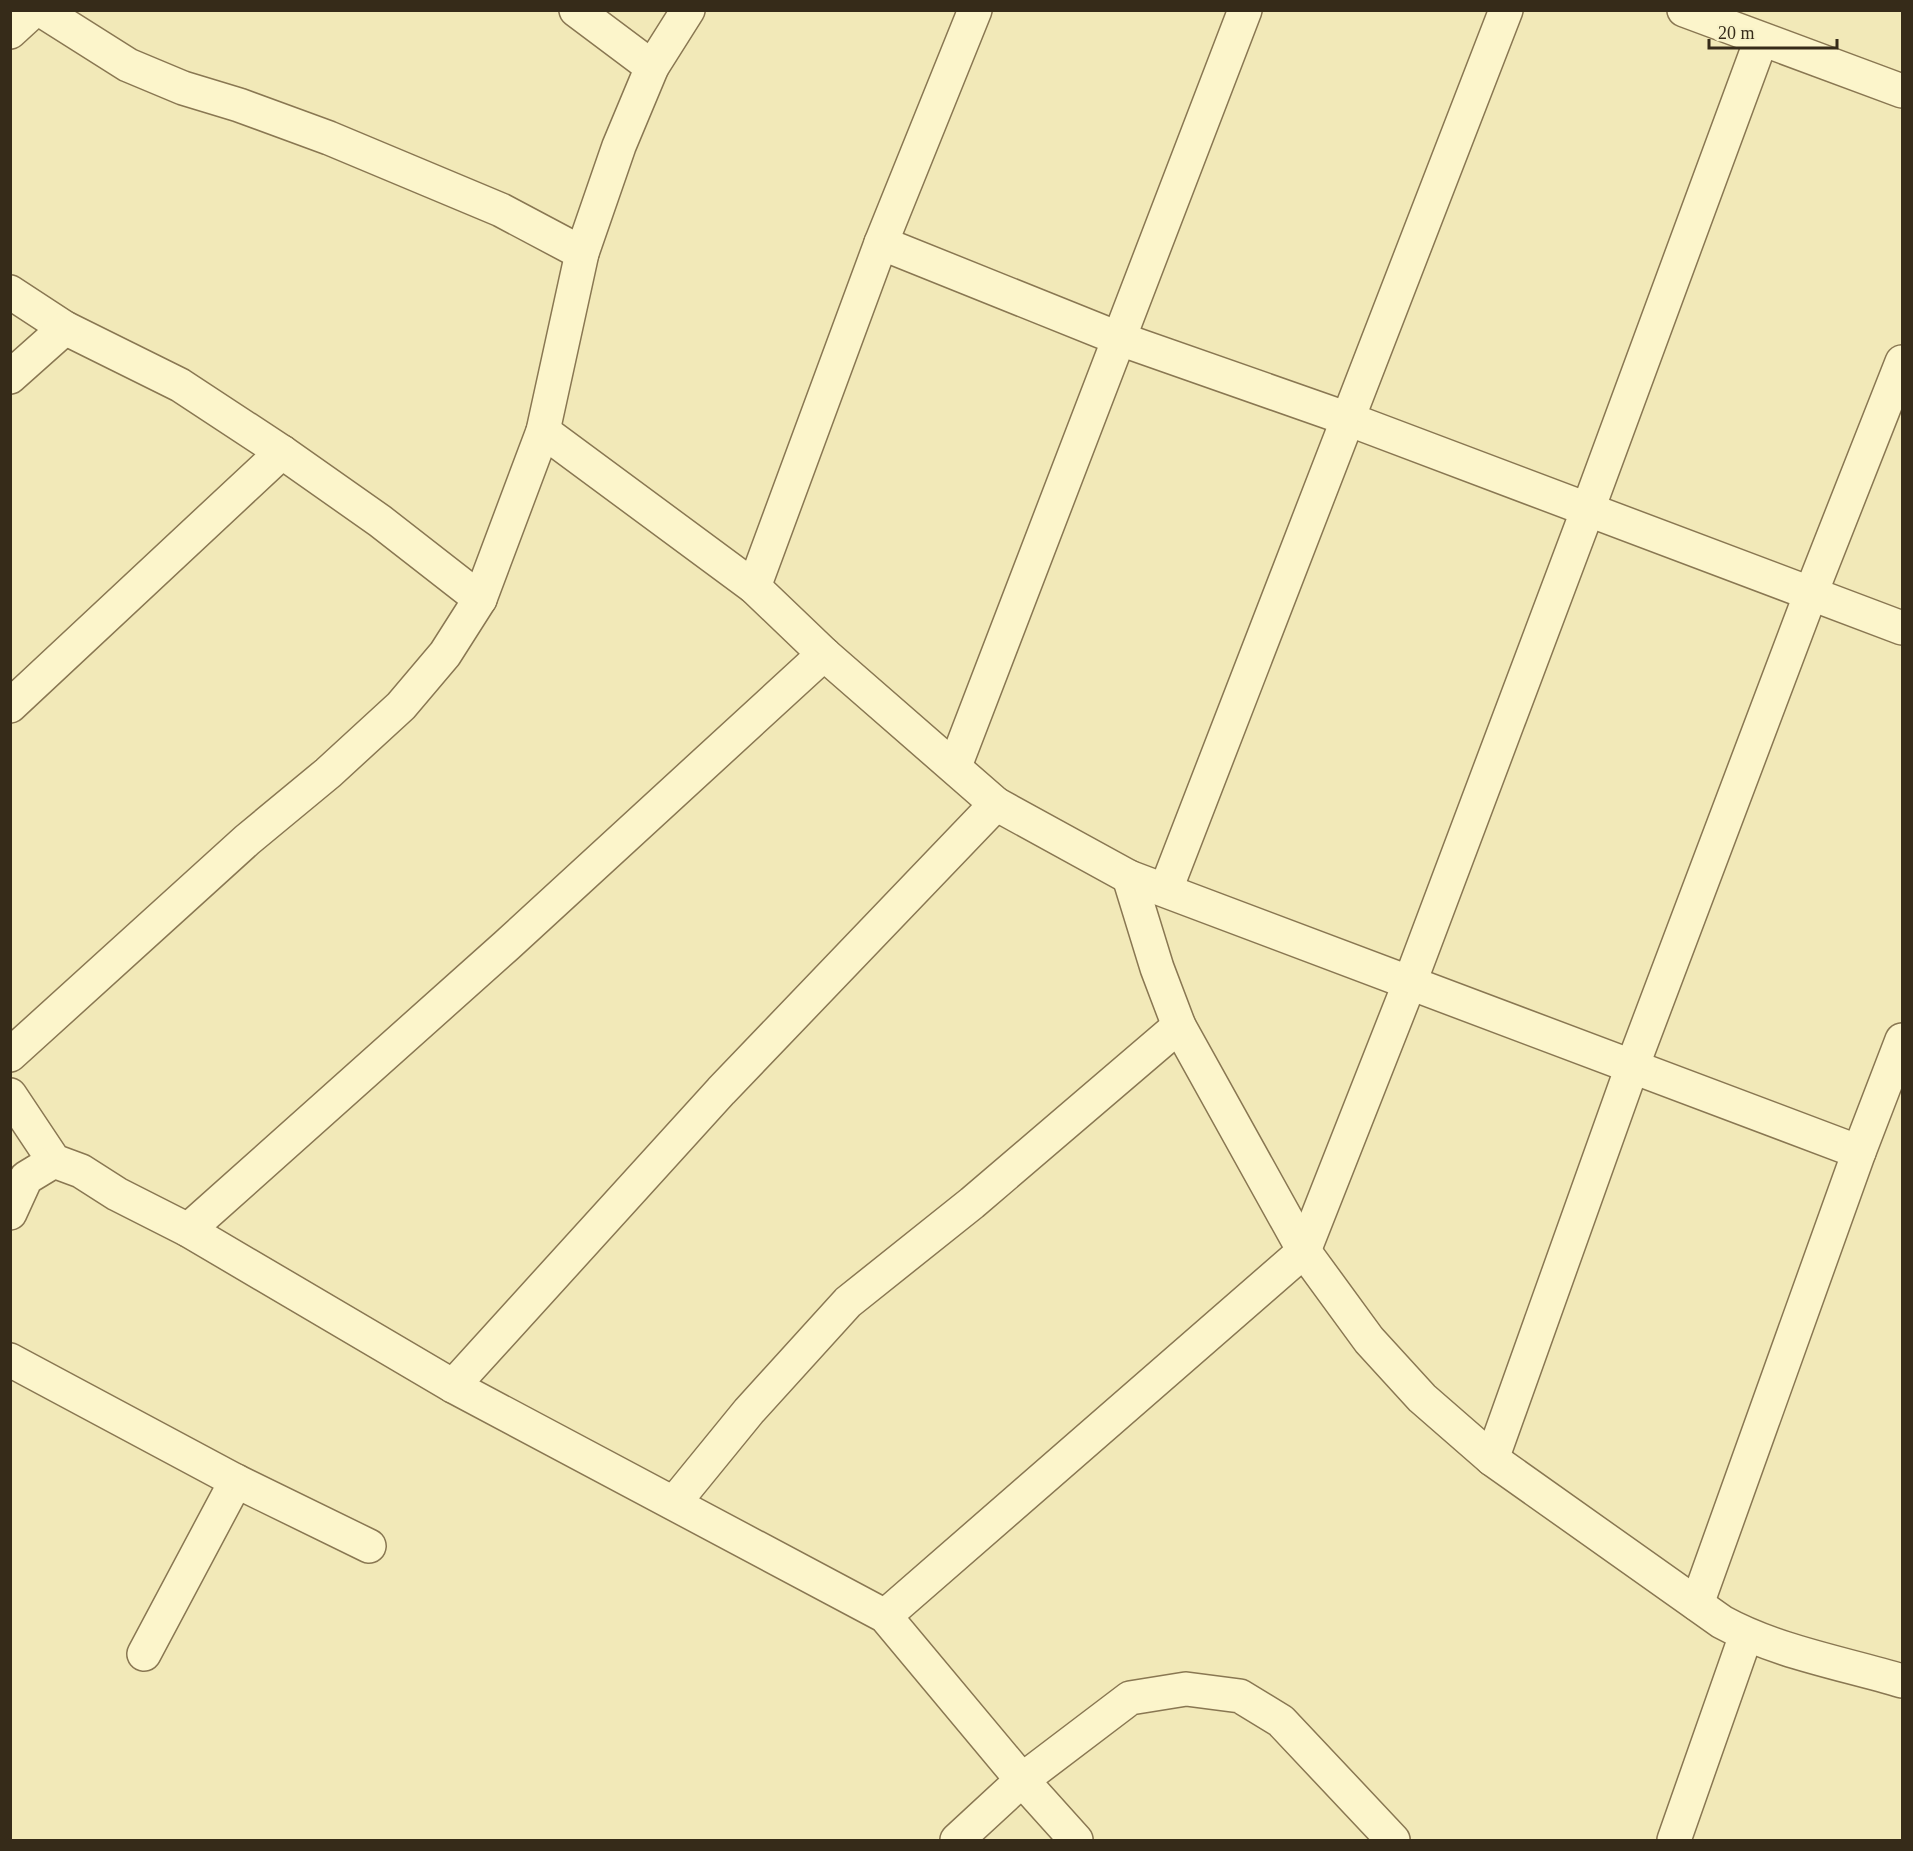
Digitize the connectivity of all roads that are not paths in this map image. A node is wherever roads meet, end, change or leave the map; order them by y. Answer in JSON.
{"nodes":[{"id":1,"x":34,"y":10,"type":"edge"},
{"id":2,"x":41,"y":10,"type":"edge"},
{"id":3,"x":576,"y":10,"type":"edge"},
{"id":4,"x":688,"y":10,"type":"edge"},
{"id":5,"x":975,"y":10,"type":"edge"},
{"id":6,"x":1245,"y":10,"type":"edge"},
{"id":7,"x":1506,"y":10,"type":"edge"},
{"id":8,"x":1684,"y":10,"type":"edge"},
{"id":9,"x":10,"y":32,"type":"edge"},
{"id":10,"x":1761,"y":40,"type":"junction"},
{"id":11,"x":652,"y":67,"type":"junction"},
{"id":12,"x":1902,"y":91,"type":"edge"},
{"id":13,"x":881,"y":243,"type":"junction"},
{"id":14,"x":582,"y":254,"type":"junction"},
{"id":15,"x":10,"y":292,"type":"edge"},
{"id":16,"x":65,"y":328,"type":"junction"},
{"id":17,"x":1120,"y":339,"type":"junction"},
{"id":18,"x":1902,"y":362,"type":"edge"},
{"id":19,"x":10,"y":377,"type":"edge"},
{"id":20,"x":1348,"y":419,"type":"junction"},
{"id":21,"x":543,"y":431,"type":"junction"},
{"id":22,"x":282,"y":452,"type":"junction"},
{"id":23,"x":1588,"y":509,"type":"junction"},
{"id":24,"x":754,"y":587,"type":"junction"},
{"id":25,"x":1811,"y":593,"type":"junction"},
{"id":26,"x":480,"y":599,"type":"junction"},
{"id":27,"x":1902,"y":628,"type":"edge"},
{"id":28,"x":824,"y":654,"type":"junction"},
{"id":29,"x":10,"y":706,"type":"edge"},
{"id":30,"x":955,"y":766,"type":"junction"},
{"id":31,"x":996,"y":804,"type":"junction"},
{"id":32,"x":1130,"y":877,"type":"junction"},
{"id":33,"x":1166,"y":889,"type":"junction"},
{"id":34,"x":1410,"y":982,"type":"junction"},
{"id":35,"x":1179,"y":1026,"type":"junction"},
{"id":36,"x":1902,"y":1041,"type":"edge"},
{"id":37,"x":10,"y":1055,"type":"edge"},
{"id":38,"x":1632,"y":1067,"type":"junction"},
{"id":39,"x":10,"y":1095,"type":"edge"},
{"id":40,"x":1859,"y":1152,"type":"junction"},
{"id":41,"x":54,"y":1161,"type":"junction"},
{"id":42,"x":10,"y":1213,"type":"edge"},
{"id":43,"x":188,"y":1230,"type":"junction"},
{"id":44,"x":1304,"y":1251,"type":"junction"},
{"id":45,"x":10,"y":1360,"type":"edge"},
{"id":46,"x":453,"y":1386,"type":"junction"},
{"id":47,"x":1492,"y":1459,"type":"junction"},
{"id":48,"x":236,"y":1481,"type":"junction"},
{"id":49,"x":674,"y":1503,"type":"junction"},
{"id":50,"x":369,"y":1546,"type":"dead end"},
{"id":51,"x":1697,"y":1604,"type":"junction"},
{"id":52,"x":885,"y":1616,"type":"junction"},
{"id":53,"x":1746,"y":1635,"type":"junction"},
{"id":54,"x":144,"y":1654,"type":"dead end"},
{"id":55,"x":1902,"y":1681,"type":"edge"},
{"id":56,"x":1022,"y":1780,"type":"junction"},
{"id":57,"x":957,"y":1840,"type":"edge"},
{"id":58,"x":1076,"y":1840,"type":"edge"},
{"id":59,"x":1392,"y":1840,"type":"edge"},
{"id":60,"x":1674,"y":1840,"type":"edge"}],
"edges":[{"from":1,"to":9,"type":"street"},
{"from":2,"to":14,"type":"street"},
{"from":3,"to":11,"type":"street"},
{"from":4,"to":11,"type":"street"},
{"from":5,"to":13,"type":"street"},
{"from":6,"to":17,"type":"street"},
{"from":7,"to":20,"type":"street"},
{"from":8,"to":10,"type":"street"},
{"from":10,"to":12,"type":"street"},
{"from":10,"to":23,"type":"street"},
{"from":11,"to":14,"type":"street"},
{"from":13,"to":17,"type":"street"},
{"from":13,"to":24,"type":"street"},
{"from":14,"to":21,"type":"street"},
{"from":15,"to":16,"type":"street"},
{"from":16,"to":19,"type":"street"},
{"from":16,"to":22,"type":"street"},
{"from":17,"to":20,"type":"street"},
{"from":17,"to":30,"type":"street"},
{"from":18,"to":25,"type":"street"},
{"from":20,"to":23,"type":"street"},
{"from":20,"to":33,"type":"street"},
{"from":21,"to":24,"type":"street"},
{"from":21,"to":26,"type":"street"},
{"from":22,"to":26,"type":"street"},
{"from":22,"to":29,"type":"street"},
{"from":23,"to":25,"type":"street"},
{"from":23,"to":34,"type":"street"},
{"from":24,"to":28,"type":"street"},
{"from":25,"to":27,"type":"street"},
{"from":25,"to":38,"type":"street"},
{"from":26,"to":37,"type":"street"},
{"from":28,"to":30,"type":"street"},
{"from":28,"to":43,"type":"street"},
{"from":30,"to":31,"type":"street"},
{"from":31,"to":32,"type":"street"},
{"from":31,"to":46,"type":"street"},
{"from":32,"to":33,"type":"street"},
{"from":32,"to":35,"type":"street"},
{"from":33,"to":34,"type":"street"},
{"from":34,"to":38,"type":"street"},
{"from":34,"to":44,"type":"street"},
{"from":35,"to":44,"type":"street"},
{"from":35,"to":49,"type":"street"},
{"from":36,"to":40,"type":"street"},
{"from":38,"to":40,"type":"street"},
{"from":38,"to":47,"type":"street"},
{"from":39,"to":41,"type":"street"},
{"from":40,"to":51,"type":"street"},
{"from":41,"to":42,"type":"street"},
{"from":41,"to":43,"type":"street"},
{"from":43,"to":46,"type":"street"},
{"from":44,"to":47,"type":"street"},
{"from":44,"to":52,"type":"street"},
{"from":45,"to":48,"type":"street"},
{"from":46,"to":49,"type":"street"},
{"from":47,"to":51,"type":"street"},
{"from":48,"to":50,"type":"street"},
{"from":48,"to":54,"type":"street"},
{"from":49,"to":52,"type":"street"},
{"from":51,"to":53,"type":"street"},
{"from":52,"to":56,"type":"street"},
{"from":53,"to":55,"type":"street"},
{"from":53,"to":60,"type":"street"},
{"from":56,"to":57,"type":"street"},
{"from":56,"to":58,"type":"street"},
{"from":56,"to":59,"type":"street"}]}
